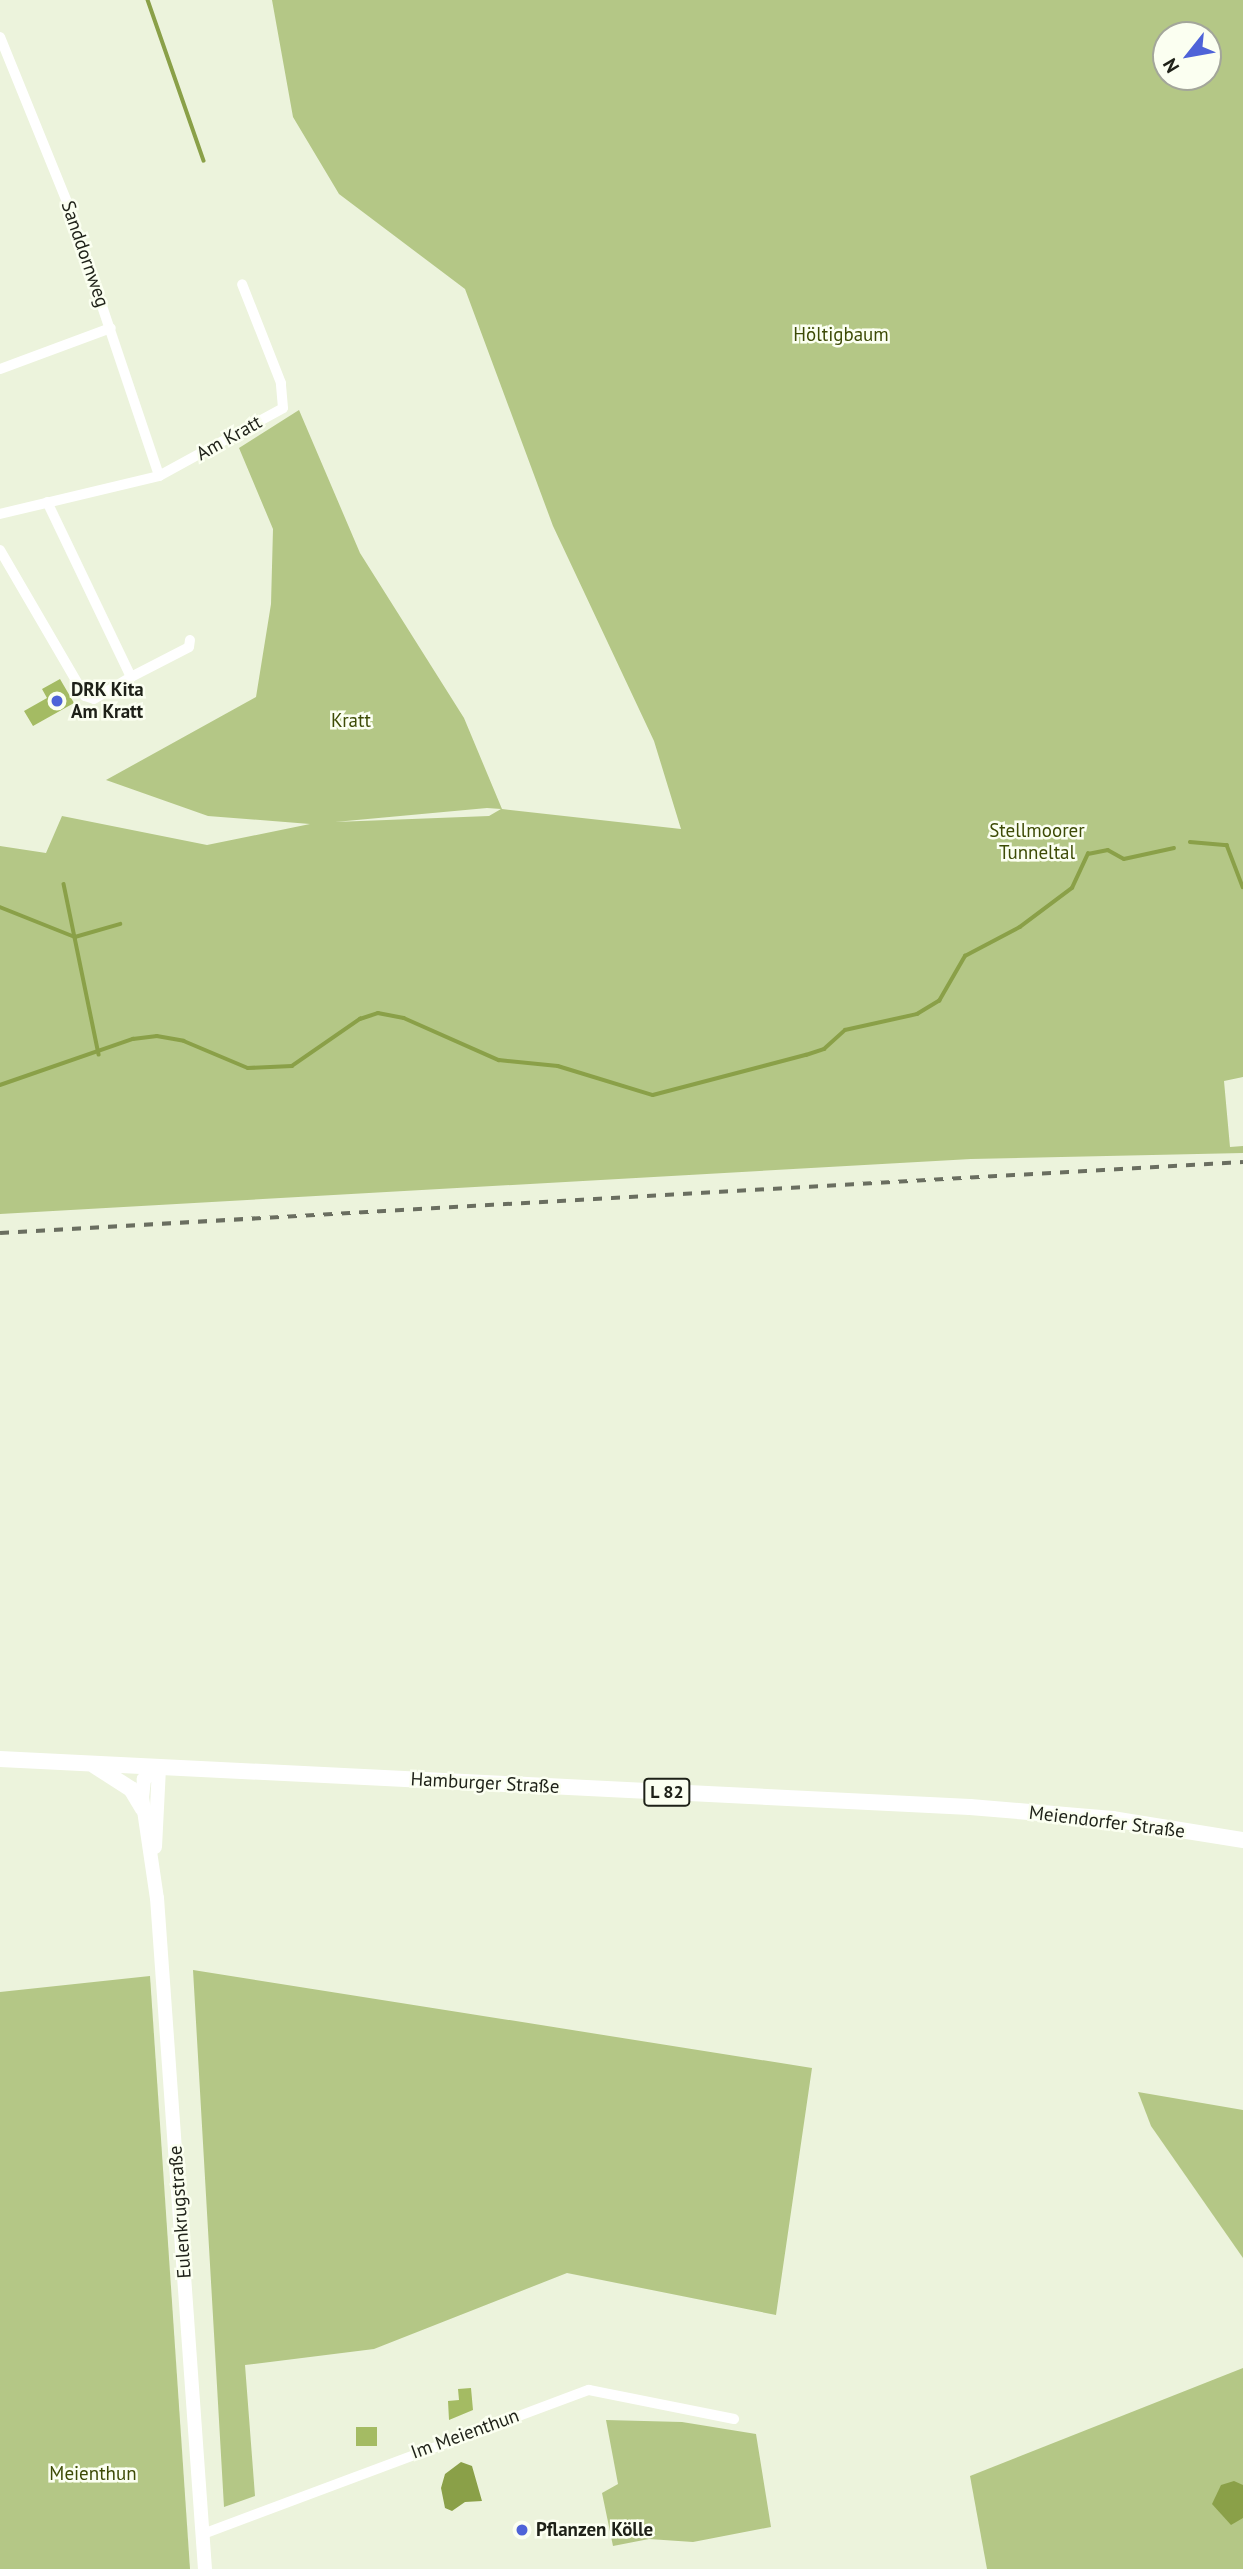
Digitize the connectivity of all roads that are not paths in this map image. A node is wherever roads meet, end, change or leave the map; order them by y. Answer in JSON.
{"nodes":[{"id":1,"x":0,"y":38,"type":"edge"},
{"id":2,"x":242,"y":284,"type":"dead end"},
{"id":3,"x":111,"y":328,"type":"junction"},
{"id":4,"x":0,"y":369,"type":"edge"},
{"id":5,"x":159,"y":476,"type":"junction"},
{"id":6,"x":47,"y":502,"type":"junction"},
{"id":7,"x":0,"y":514,"type":"edge"},
{"id":8,"x":0,"y":550,"type":"edge"},
{"id":9,"x":190,"y":640,"type":"dead end"},
{"id":10,"x":131,"y":677,"type":"junction"},
{"id":11,"x":0,"y":1759,"type":"edge"},
{"id":12,"x":93,"y":1764,"type":"junction"},
{"id":13,"x":159,"y":1768,"type":"junction"},
{"id":14,"x":970,"y":1807,"type":"joint"},
{"id":15,"x":143,"y":1808,"type":"junction"},
{"id":16,"x":1243,"y":1840,"type":"edge"},
{"id":17,"x":153,"y":1855,"type":"junction"},
{"id":18,"x":734,"y":2420,"type":"dead end"},
{"id":19,"x":203,"y":2533,"type":"junction"},
{"id":20,"x":205,"y":2569,"type":"edge"}],
"edges":[{"from":1,"to":3,"type":"street","name":"Sanddornweg"},
{"from":2,"to":5,"type":"street","name":"Am Kratt"},
{"from":3,"to":4,"type":"street"},
{"from":3,"to":5,"type":"street","name":"Sanddornweg"},
{"from":5,"to":6,"type":"street","name":"Am Kratt"},
{"from":6,"to":7,"type":"street","name":"Am Kratt"},
{"from":6,"to":10,"type":"street"},
{"from":8,"to":10,"type":"street"},
{"from":9,"to":10,"type":"street"},
{"from":11,"to":12,"type":"main road","name":"Hamburger Straße","number":"L 82"},
{"from":12,"to":13,"type":"main road","name":"Hamburger Straße","number":"L 82"},
{"from":12,"to":15,"type":"main road"},
{"from":13,"to":14,"type":"main road","name":"Hamburger Straße","number":"L 82"},
{"from":13,"to":15,"type":"main road","name":"Eulenkrugstraße"},
{"from":13,"to":17,"type":"main road","name":"Eulenkrugstraße"},
{"from":14,"to":16,"type":"main road","name":"Meiendorfer Straße","number":"L 82"},
{"from":15,"to":17,"type":"main road","name":"Eulenkrugstraße"},
{"from":17,"to":19,"type":"main road","name":"Eulenkrugstraße"},
{"from":18,"to":19,"type":"street","name":"Im Meienthun"},
{"from":19,"to":20,"type":"main road","name":"Eulenkrugstraße"}]}
